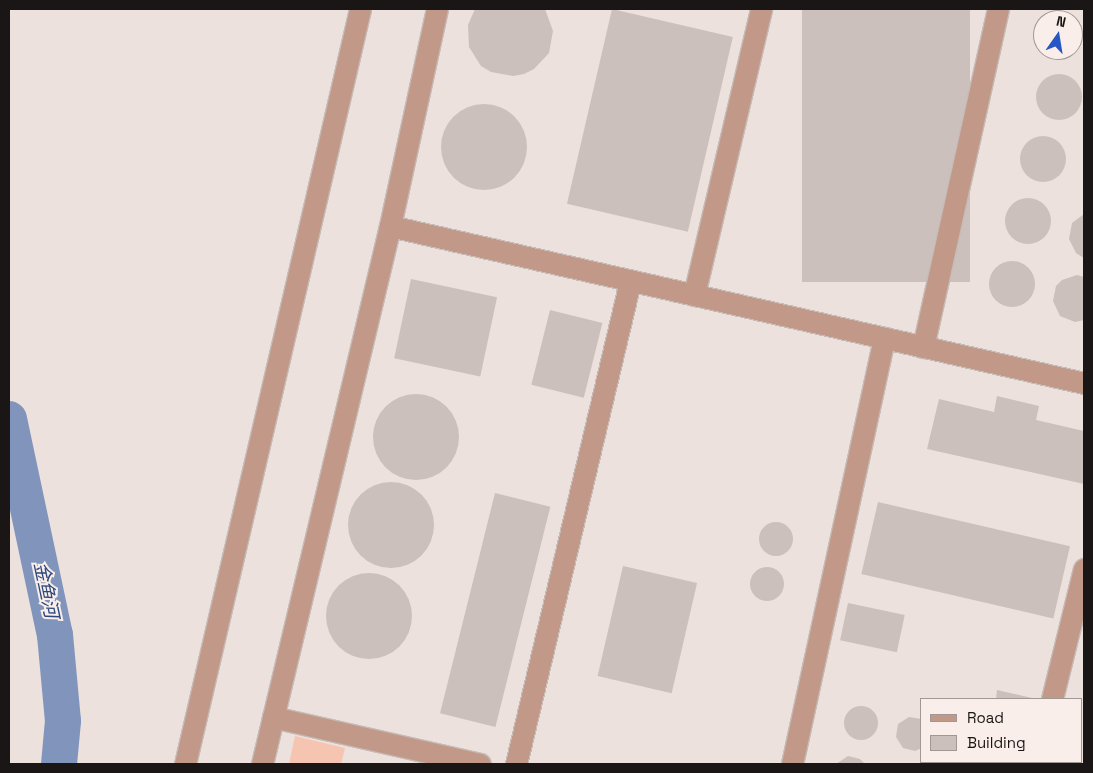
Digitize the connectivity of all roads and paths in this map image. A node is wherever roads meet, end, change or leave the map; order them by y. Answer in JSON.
{"nodes":[{"id":1,"x":360,"y":9,"type":"edge"},
{"id":2,"x":437,"y":9,"type":"edge"},
{"id":3,"x":761,"y":9,"type":"edge"},
{"id":4,"x":998,"y":9,"type":"edge"},
{"id":5,"x":390,"y":226,"type":"junction"},
{"id":6,"x":630,"y":281,"type":"junction"},
{"id":7,"x":694,"y":296,"type":"junction"},
{"id":8,"x":884,"y":338,"type":"junction"},
{"id":9,"x":923,"y":347,"type":"junction"},
{"id":10,"x":1084,"y":383,"type":"edge"},
{"id":11,"x":1084,"y":569,"type":"edge"},
{"id":12,"x":1052,"y":698,"type":"edge"},
{"id":13,"x":273,"y":717,"type":"junction"},
{"id":14,"x":185,"y":764,"type":"edge"},
{"id":15,"x":262,"y":764,"type":"edge"},
{"id":16,"x":480,"y":764,"type":"edge"},
{"id":17,"x":516,"y":764,"type":"edge"},
{"id":18,"x":792,"y":764,"type":"edge"}],
"edges":[{"from":1,"to":14,"type":"street"},
{"from":2,"to":5,"type":"street"},
{"from":3,"to":7,"type":"street"},
{"from":4,"to":9,"type":"street"},
{"from":5,"to":6,"type":"street"},
{"from":5,"to":13,"type":"street"},
{"from":6,"to":7,"type":"street"},
{"from":6,"to":17,"type":"street"},
{"from":7,"to":8,"type":"street"},
{"from":8,"to":9,"type":"street"},
{"from":8,"to":18,"type":"street"},
{"from":9,"to":10,"type":"street"},
{"from":11,"to":12,"type":"street"},
{"from":13,"to":15,"type":"street"},
{"from":13,"to":16,"type":"street"}]}
